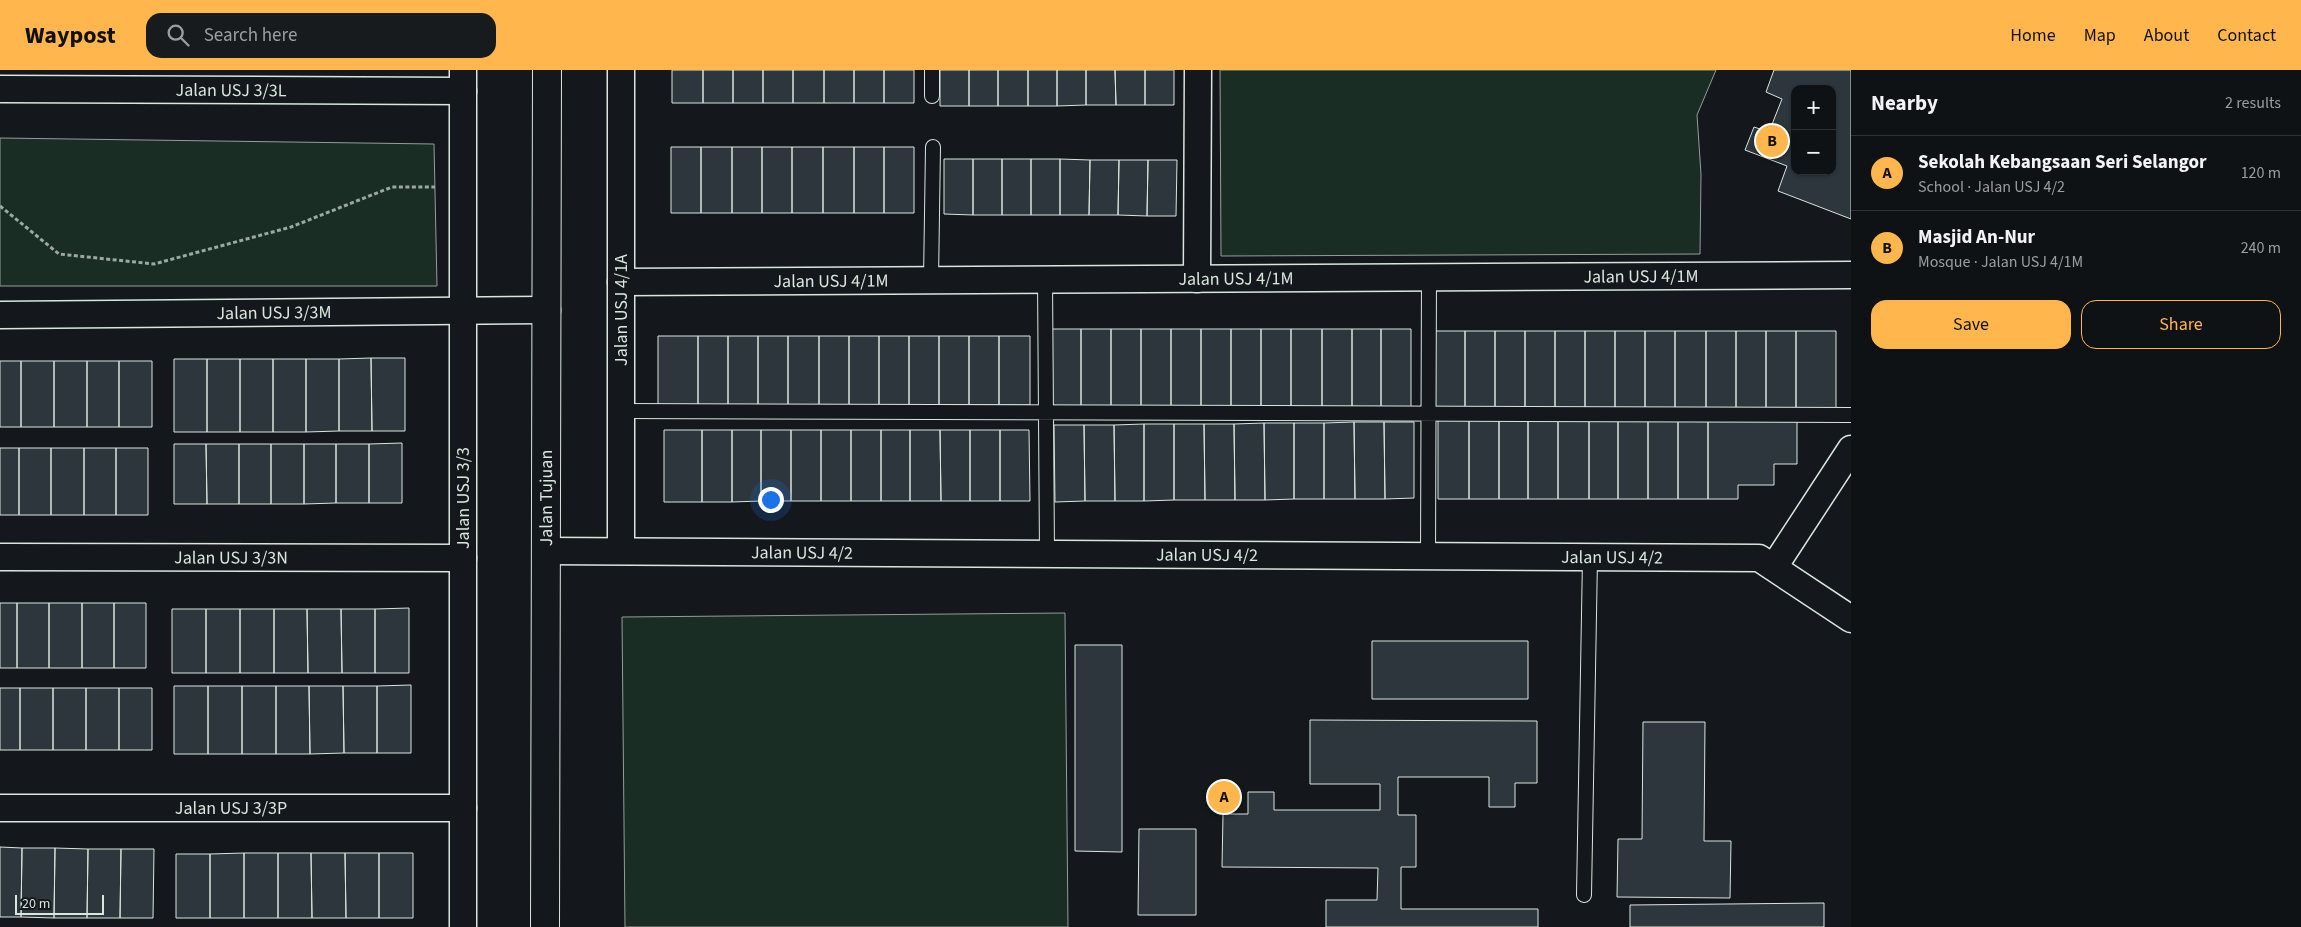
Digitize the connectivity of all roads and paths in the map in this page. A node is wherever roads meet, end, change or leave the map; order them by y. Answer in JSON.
{"nodes":[{"id":1,"x":547,"y":70,"type":"edge"},
{"id":2,"x":621,"y":70,"type":"edge"},
{"id":3,"x":932,"y":70,"type":"edge"},
{"id":4,"x":1198,"y":70,"type":"edge"},
{"id":5,"x":463,"y":80,"type":"edge"},
{"id":6,"x":0,"y":89,"type":"edge"},
{"id":7,"x":932,"y":96,"type":"dead end"},
{"id":8,"x":933,"y":147,"type":"dead end"},
{"id":9,"x":463,"y":186,"type":"junction"},
{"id":10,"x":0,"y":206,"type":"edge"},
{"id":11,"x":1851,"y":275,"type":"edge"},
{"id":12,"x":1429,"y":277,"type":"junction"},
{"id":13,"x":1197,"y":279,"type":"junction"},
{"id":14,"x":931,"y":280,"type":"junction"},
{"id":15,"x":1045,"y":280,"type":"junction"},
{"id":16,"x":621,"y":282,"type":"junction"},
{"id":17,"x":547,"y":310,"type":"junction"},
{"id":18,"x":463,"y":311,"type":"junction"},
{"id":19,"x":0,"y":316,"type":"edge"},
{"id":20,"x":621,"y":411,"type":"junction"},
{"id":21,"x":1046,"y":413,"type":"junction"},
{"id":22,"x":1429,"y":414,"type":"junction"},
{"id":23,"x":1851,"y":415,"type":"edge"},
{"id":24,"x":1851,"y":449,"type":"edge"},
{"id":25,"x":621,"y":550,"type":"junction"},
{"id":26,"x":546,"y":551,"type":"junction"},
{"id":27,"x":1047,"y":554,"type":"junction"},
{"id":28,"x":0,"y":557,"type":"edge"},
{"id":29,"x":1428,"y":557,"type":"junction"},
{"id":30,"x":463,"y":558,"type":"junction"},
{"id":31,"x":1590,"y":558,"type":"junction"},
{"id":32,"x":1774,"y":567,"type":"junction"},
{"id":33,"x":1851,"y":619,"type":"edge"},
{"id":34,"x":0,"y":808,"type":"edge"},
{"id":35,"x":463,"y":808,"type":"junction"},
{"id":36,"x":1584,"y":895,"type":"dead end"},
{"id":37,"x":463,"y":927,"type":"edge"},
{"id":38,"x":545,"y":927,"type":"edge"}],
"edges":[{"from":1,"to":17,"type":"street","name":"Jalan Tujuan"},
{"from":2,"to":16,"type":"street","name":"Jalan USJ 4/1A"},
{"from":3,"to":7,"type":"lane"},
{"from":4,"to":13,"type":"street"},
{"from":5,"to":6,"type":"street","name":"Jalan USJ 3/3L"},
{"from":5,"to":9,"type":"street","name":"Jalan USJ 3/3"},
{"from":8,"to":14,"type":"lane"},
{"from":9,"to":10,"type":"path"},
{"from":9,"to":18,"type":"street","name":"Jalan USJ 3/3"},
{"from":11,"to":12,"type":"street","name":"Jalan USJ 4/1M"},
{"from":12,"to":13,"type":"street","name":"Jalan USJ 4/1M"},
{"from":12,"to":22,"type":"lane"},
{"from":13,"to":15,"type":"street","name":"Jalan USJ 4/1M"},
{"from":14,"to":15,"type":"street","name":"Jalan USJ 4/1M"},
{"from":14,"to":16,"type":"street","name":"Jalan USJ 4/1M"},
{"from":15,"to":21,"type":"lane"},
{"from":16,"to":20,"type":"street","name":"Jalan USJ 4/1A"},
{"from":17,"to":18,"type":"street","name":"Jalan USJ 3/3M"},
{"from":17,"to":26,"type":"street","name":"Jalan Tujuan"},
{"from":18,"to":19,"type":"street","name":"Jalan USJ 3/3M"},
{"from":18,"to":30,"type":"street","name":"Jalan USJ 3/3"},
{"from":20,"to":21,"type":"lane"},
{"from":20,"to":25,"type":"street","name":"Jalan USJ 4/1A"},
{"from":21,"to":22,"type":"lane"},
{"from":21,"to":27,"type":"lane"},
{"from":22,"to":23,"type":"lane"},
{"from":22,"to":29,"type":"lane"},
{"from":24,"to":32,"type":"street"},
{"from":25,"to":26,"type":"street","name":"Jalan USJ 4/2"},
{"from":25,"to":27,"type":"street","name":"Jalan USJ 4/2"},
{"from":26,"to":38,"type":"street","name":"Jalan Tujuan"},
{"from":27,"to":29,"type":"street","name":"Jalan USJ 4/2"},
{"from":28,"to":30,"type":"street","name":"Jalan USJ 3/3N"},
{"from":29,"to":31,"type":"street","name":"Jalan USJ 4/2"},
{"from":30,"to":35,"type":"street","name":"Jalan USJ 3/3"},
{"from":31,"to":32,"type":"street","name":"Jalan USJ 4/2"},
{"from":31,"to":36,"type":"lane"},
{"from":32,"to":33,"type":"street","name":"Jalan USJ 4/2"},
{"from":34,"to":35,"type":"street","name":"Jalan USJ 3/3P"},
{"from":35,"to":37,"type":"street","name":"Jalan USJ 3/3"}]}
